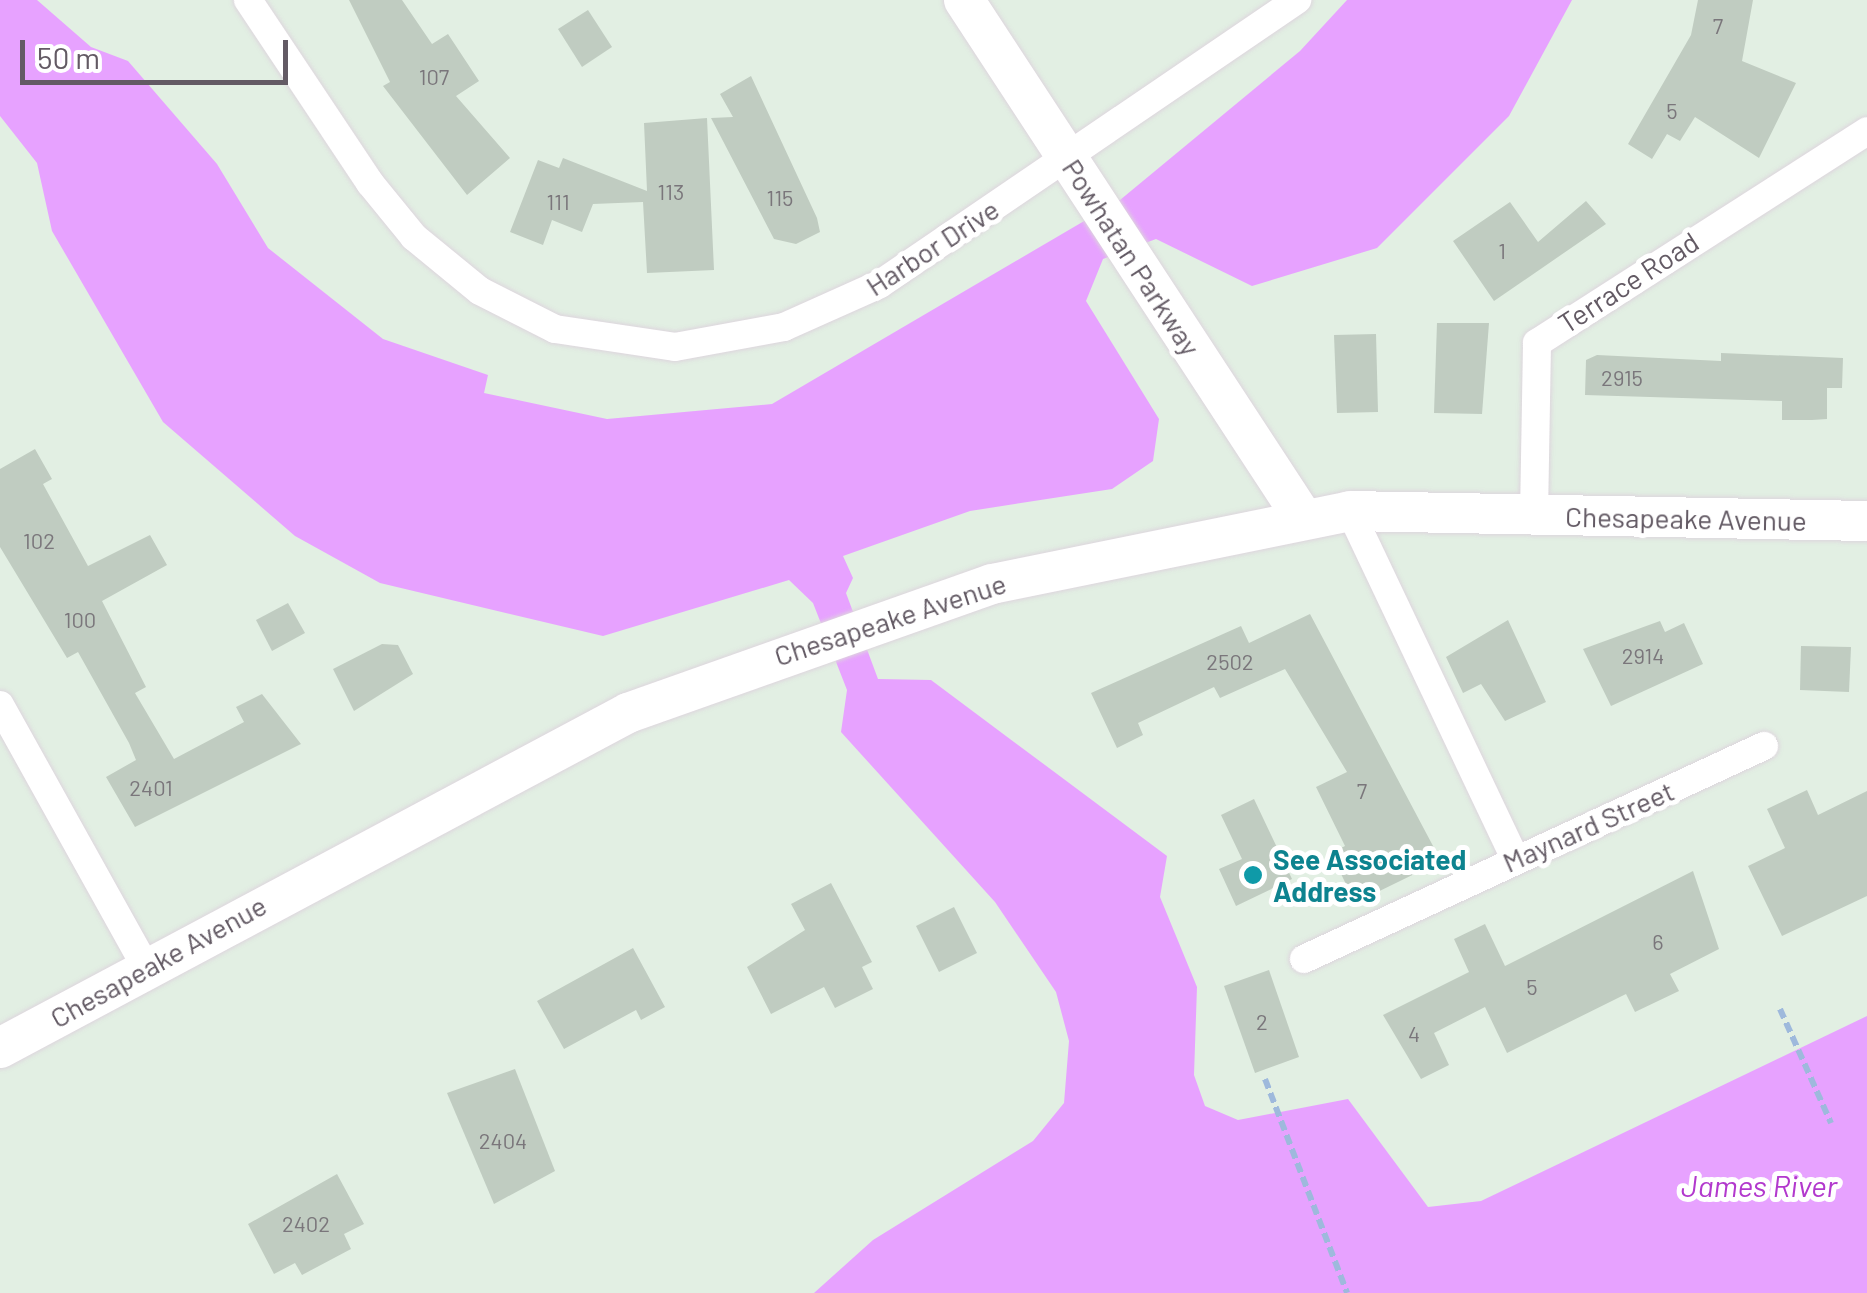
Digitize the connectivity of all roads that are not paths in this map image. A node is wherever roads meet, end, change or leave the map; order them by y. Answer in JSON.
{"nodes":[{"id":1,"x":248,"y":0,"type":"edge"},
{"id":2,"x":964,"y":0,"type":"edge"},
{"id":3,"x":1297,"y":0,"type":"edge"},
{"id":4,"x":1867,"y":132,"type":"edge"},
{"id":5,"x":1068,"y":158,"type":"junction"},
{"id":6,"x":1350,"y":511,"type":"junction"},
{"id":7,"x":1301,"y":514,"type":"junction"},
{"id":8,"x":1534,"y":516,"type":"junction"},
{"id":9,"x":1867,"y":521,"type":"edge"},
{"id":10,"x":0,"y":705,"type":"edge"},
{"id":11,"x":1764,"y":746,"type":"dead end"},
{"id":12,"x":1515,"y":859,"type":"junction"},
{"id":13,"x":1304,"y":960,"type":"dead end"},
{"id":14,"x":146,"y":967,"type":"junction"},
{"id":15,"x":0,"y":1048,"type":"edge"}],
"edges":[{"from":1,"to":5,"type":"street","name":"Harbor Drive"},
{"from":2,"to":5,"type":"main road","name":"Powhatan Parkway"},
{"from":3,"to":5,"type":"street","name":"Harbor Drive"},
{"from":4,"to":8,"type":"street","name":"Terrace Road"},
{"from":5,"to":7,"type":"main road","name":"Powhatan Parkway"},
{"from":6,"to":7,"type":"main road","name":"Chesapeake Avenue"},
{"from":6,"to":8,"type":"main road","name":"Chesapeake Avenue"},
{"from":6,"to":12,"type":"street"},
{"from":7,"to":14,"type":"main road","name":"Chesapeake Avenue"},
{"from":8,"to":9,"type":"main road","name":"Chesapeake Avenue"},
{"from":10,"to":14,"type":"street"},
{"from":11,"to":12,"type":"street","name":"Maynard Street"},
{"from":12,"to":13,"type":"street","name":"Maynard Street"},
{"from":14,"to":15,"type":"main road","name":"Chesapeake Avenue"}]}
